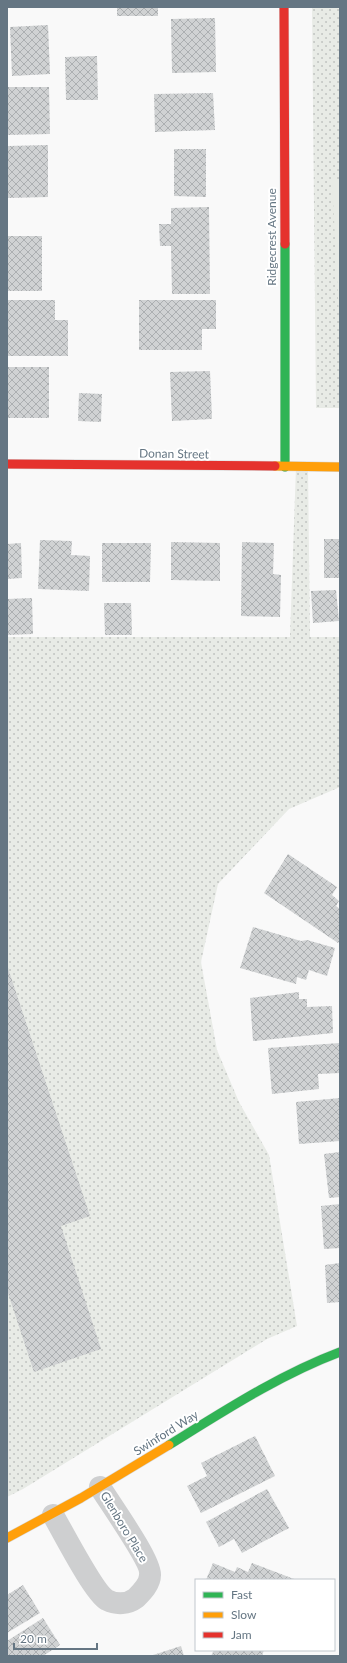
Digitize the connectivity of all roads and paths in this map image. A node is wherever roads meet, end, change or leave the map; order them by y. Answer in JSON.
{"nodes":[{"id":1,"x":284,"y":7,"type":"edge"},
{"id":2,"x":7,"y":464,"type":"edge"},
{"id":3,"x":285,"y":467,"type":"junction"},
{"id":4,"x":340,"y":467,"type":"edge"},
{"id":5,"x":340,"y":1352,"type":"edge"},
{"id":6,"x":100,"y":1488,"type":"junction"},
{"id":7,"x":53,"y":1515,"type":"junction"},
{"id":8,"x":7,"y":1538,"type":"edge"}],
"edges":[{"from":1,"to":3,"type":"street","name":"Ridgecrest Avenue"},
{"from":2,"to":3,"type":"street","name":"Donan Street"},
{"from":3,"to":4,"type":"street","name":"Donan Street"},
{"from":5,"to":6,"type":"street","name":"Swinford Way"},
{"from":6,"to":7,"type":"street","name":"Swinford Way"},
{"from":6,"to":7,"type":"street","name":"Glenboro Place"},
{"from":7,"to":8,"type":"street","name":"Swinford Way"}]}
